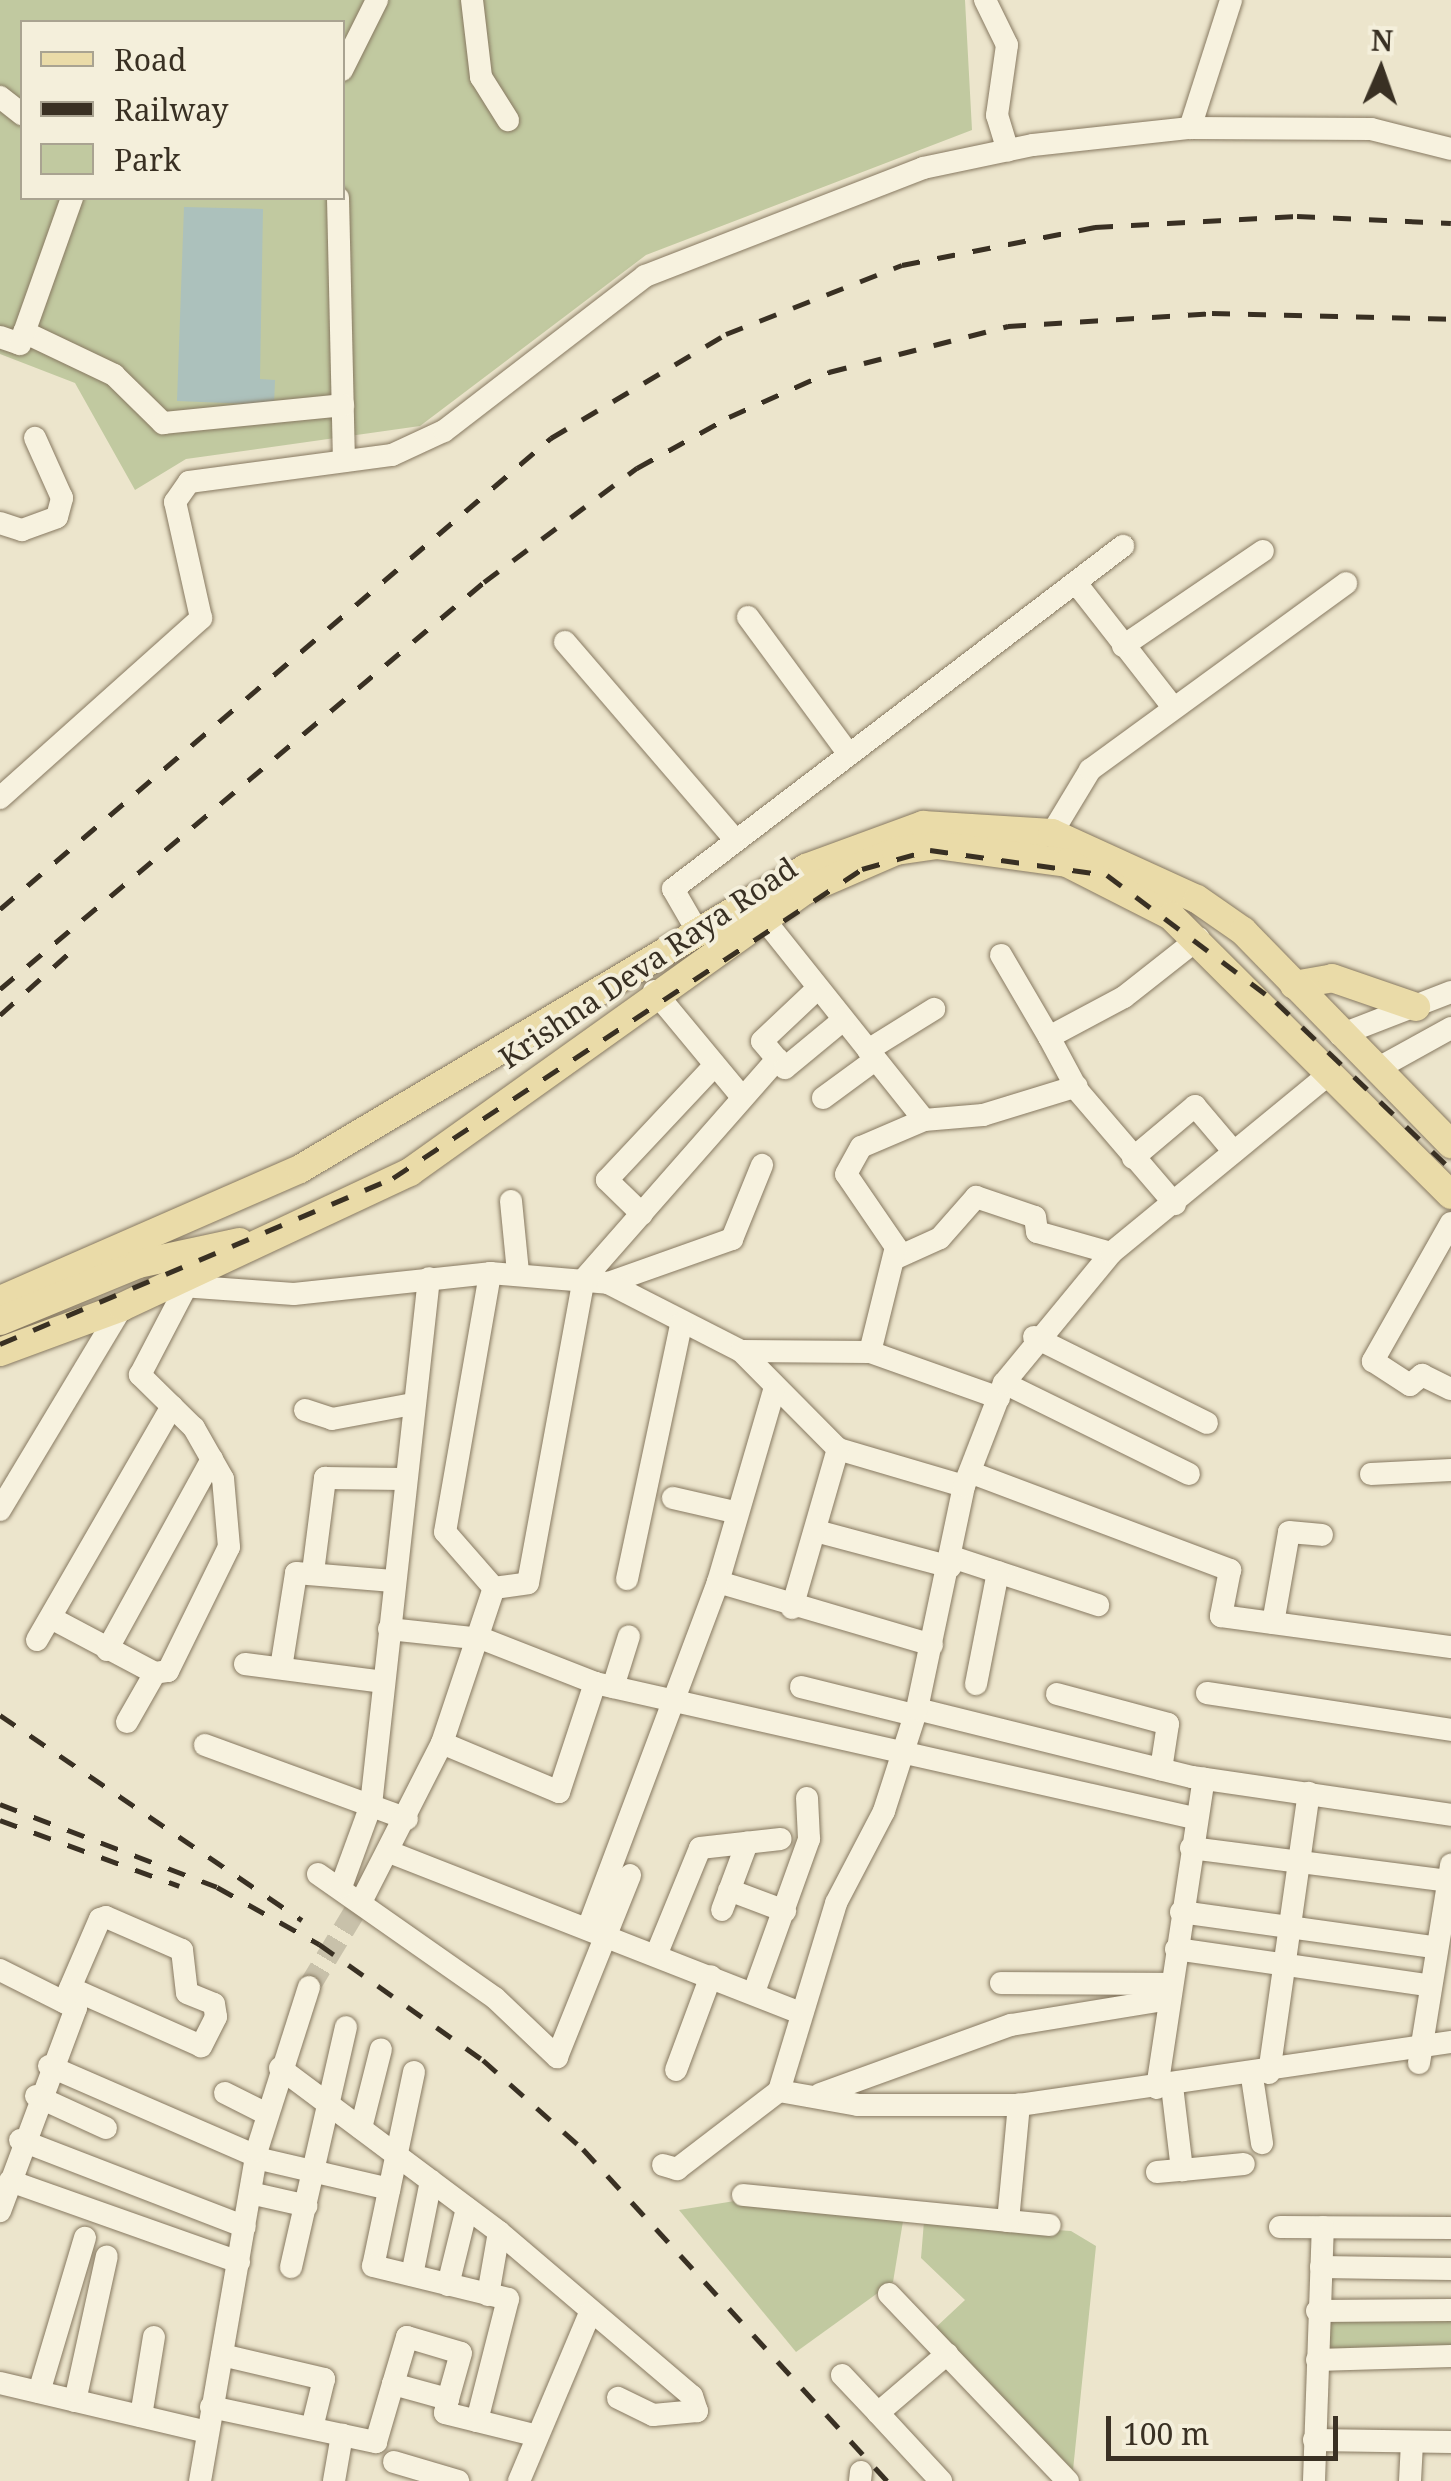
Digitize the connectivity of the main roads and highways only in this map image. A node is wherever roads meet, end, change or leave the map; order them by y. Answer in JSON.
{"nodes":[{"id":1,"x":1294,"y":985,"type":"junction"},
{"id":2,"x":1416,"y":1007,"type":"road end"},
{"id":3,"x":467,"y":1076,"type":"junction"},
{"id":4,"x":428,"y":1100,"type":"junction"},
{"id":5,"x":1451,"y":1104,"type":"edge"},
{"id":6,"x":490,"y":1112,"type":"junction"},
{"id":7,"x":455,"y":1138,"type":"junction"},
{"id":8,"x":1447,"y":1138,"type":"edge"},
{"id":9,"x":1451,"y":1196,"type":"edge"},
{"id":10,"x":266,"y":1243,"type":"junction"},
{"id":11,"x":0,"y":1300,"type":"edge"},
{"id":12,"x":0,"y":1321,"type":"edge"},
{"id":13,"x":0,"y":1352,"type":"edge"}],
"edges":[{"from":1,"to":2,"type":"main road"},
{"from":1,"to":3,"type":"main road","name":"Krishna Deva Raya Road"},
{"from":1,"to":8,"type":"main road","name":"Krishna Deva Raya Road"},
{"from":3,"to":4,"type":"main road","name":"Krishna Deva Raya Road"},
{"from":3,"to":6,"type":"main road"},
{"from":4,"to":7,"type":"main road"},
{"from":4,"to":11,"type":"main road","name":"Krishna Deva Raya Road"},
{"from":5,"to":8,"type":"main road"},
{"from":6,"to":7,"type":"main road","name":"Krishna Deva Raya Road"},
{"from":6,"to":9,"type":"main road","name":"Krishna Deva Raya Road"},
{"from":7,"to":10,"type":"main road","name":"Krishna Deva Raya Road"},
{"from":10,"to":12,"type":"main road","name":"Krishna Deva Raya Road"},
{"from":10,"to":13,"type":"main road","name":"Krishna Deva Raya Road"}]}
